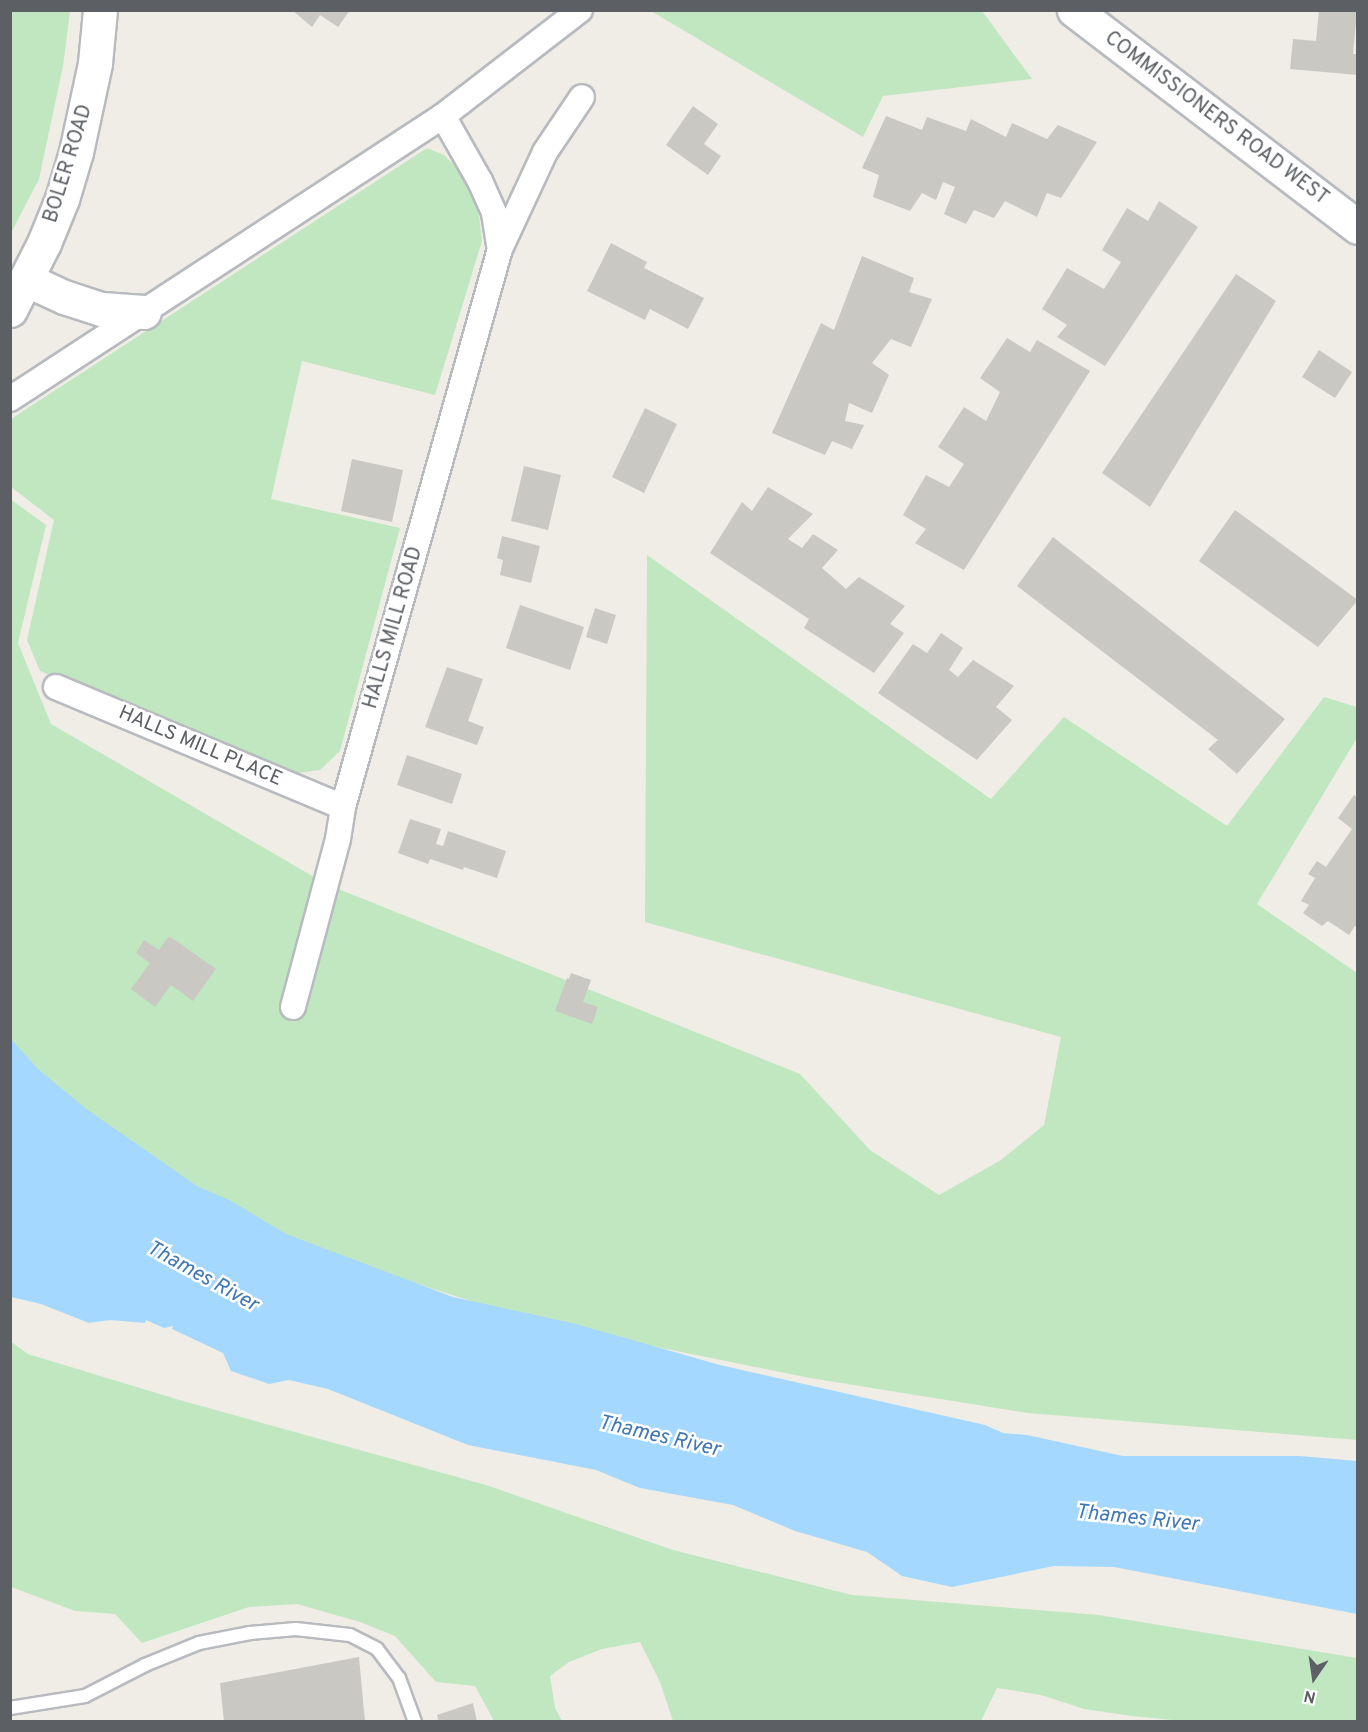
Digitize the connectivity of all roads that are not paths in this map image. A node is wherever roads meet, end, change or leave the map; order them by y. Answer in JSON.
{"nodes":[{"id":1,"x":100,"y":10,"type":"edge"},
{"id":2,"x":580,"y":10,"type":"edge"},
{"id":3,"x":1074,"y":10,"type":"edge"},
{"id":4,"x":582,"y":97,"type":"dead end"},
{"id":5,"x":443,"y":116,"type":"junction"},
{"id":6,"x":1358,"y":227,"type":"edge"},
{"id":7,"x":500,"y":249,"type":"junction"},
{"id":8,"x":27,"y":280,"type":"junction"},
{"id":9,"x":10,"y":310,"type":"edge"},
{"id":10,"x":144,"y":312,"type":"junction"},
{"id":11,"x":10,"y":399,"type":"edge"},
{"id":12,"x":56,"y":687,"type":"dead end"},
{"id":13,"x":344,"y":807,"type":"junction"},
{"id":14,"x":293,"y":1008,"type":"dead end"},
{"id":15,"x":10,"y":1708,"type":"edge"},
{"id":16,"x":415,"y":1722,"type":"edge"}],
"edges":[{"from":1,"to":8,"type":"main road","name":"BOLER ROAD"},
{"from":2,"to":5,"type":"street"},
{"from":3,"to":6,"type":"main road","name":"COMMISSIONERS ROAD WEST"},
{"from":4,"to":7,"type":"street","name":"HALLS MILL ROAD"},
{"from":5,"to":7,"type":"street","name":"HALLS MILL ROAD"},
{"from":5,"to":10,"type":"street"},
{"from":7,"to":13,"type":"street","name":"HALLS MILL ROAD"},
{"from":8,"to":9,"type":"main road","name":"BOLER ROAD"},
{"from":8,"to":10,"type":"main road"},
{"from":10,"to":11,"type":"street"},
{"from":12,"to":13,"type":"street","name":"HALLS MILL PLACE"},
{"from":13,"to":14,"type":"street","name":"HALLS MILL ROAD"},
{"from":15,"to":16,"type":"lane"}]}
